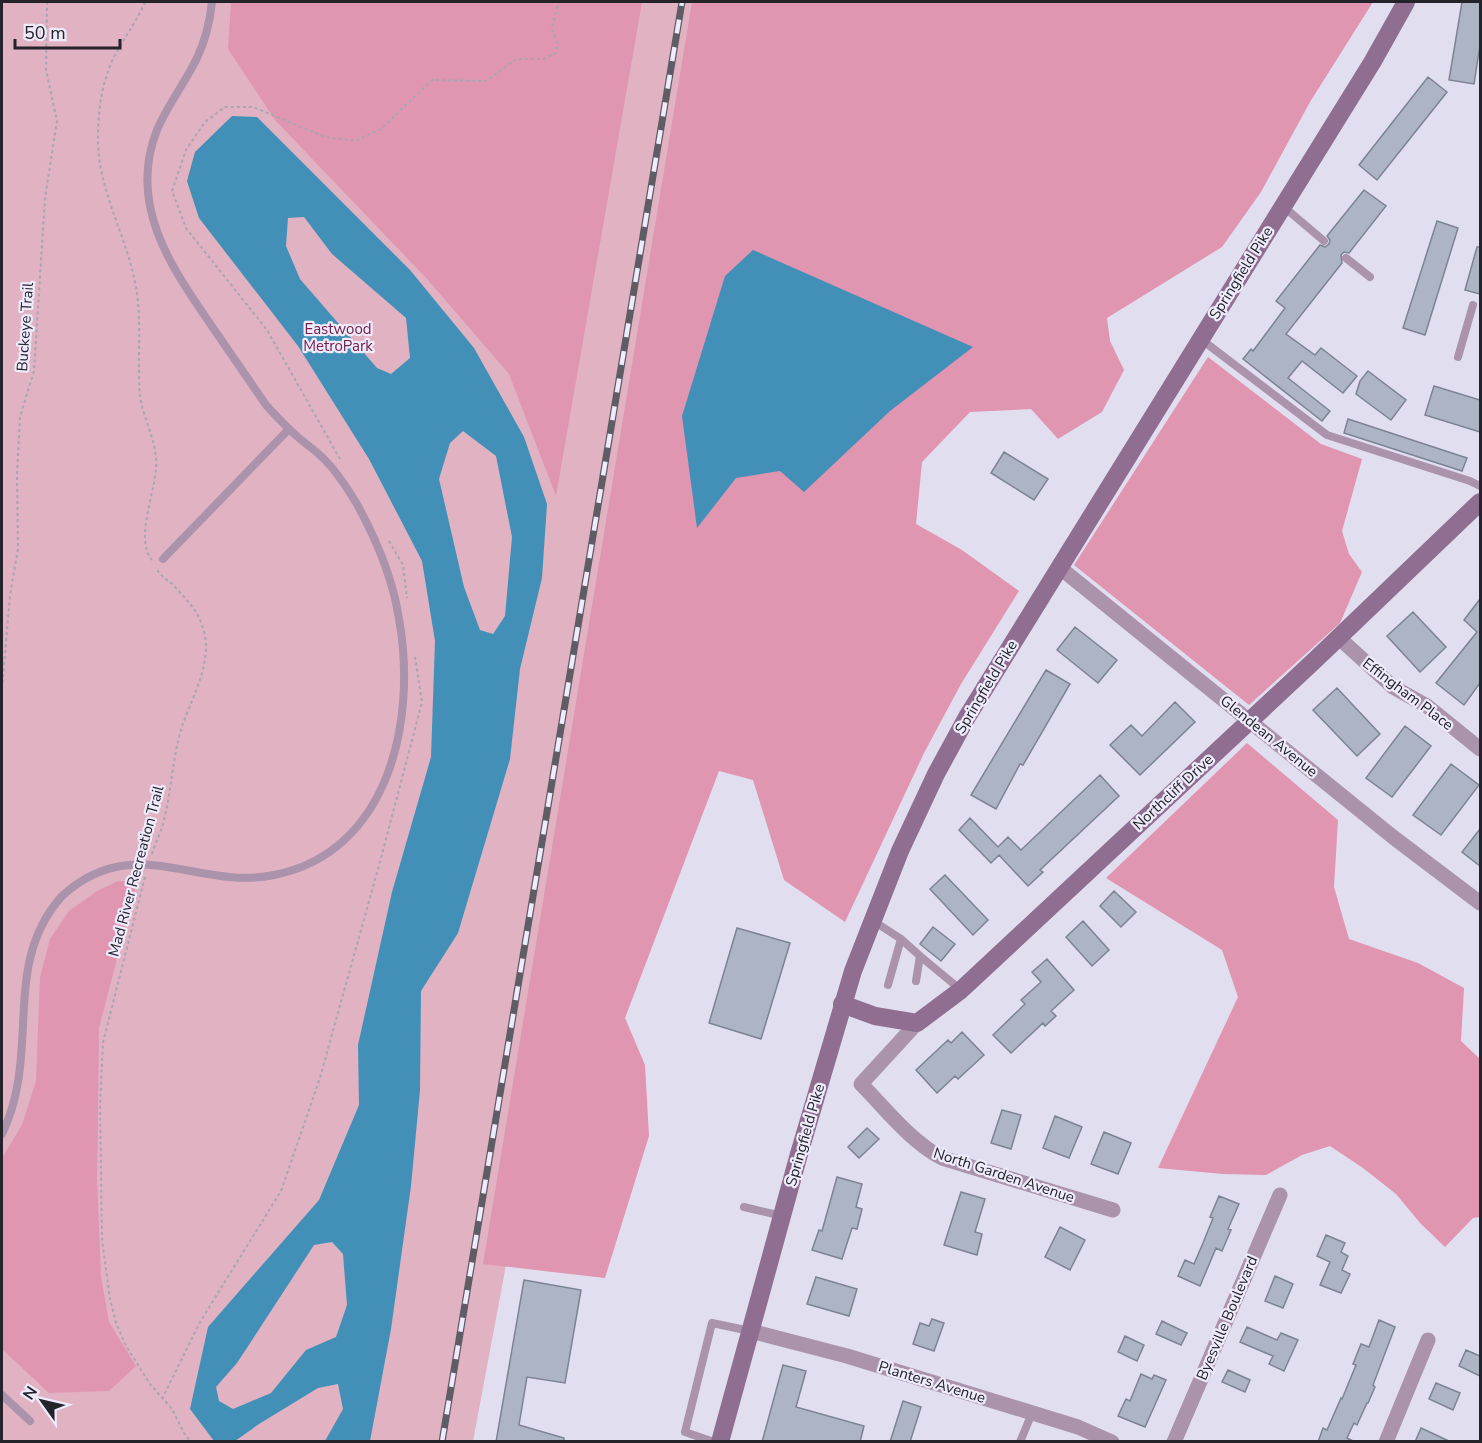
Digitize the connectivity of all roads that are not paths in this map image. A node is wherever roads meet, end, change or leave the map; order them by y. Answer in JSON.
{"nodes":[{"id":1,"x":212,"y":2,"type":"edge"},
{"id":2,"x":1406,"y":2,"type":"edge"},
{"id":3,"x":1282,"y":206,"type":"junction"},
{"id":4,"x":1324,"y":241,"type":"dead end"},
{"id":5,"x":1346,"y":258,"type":"dead end"},
{"id":6,"x":1370,"y":277,"type":"dead end"},
{"id":7,"x":1473,"y":305,"type":"dead end"},
{"id":8,"x":1200,"y":339,"type":"junction"},
{"id":9,"x":1458,"y":357,"type":"dead end"},
{"id":10,"x":289,"y":429,"type":"junction"},
{"id":11,"x":1480,"y":486,"type":"edge"},
{"id":12,"x":1480,"y":502,"type":"edge"},
{"id":13,"x":162,"y":559,"type":"dead end"},
{"id":14,"x":1059,"y":567,"type":"junction"},
{"id":15,"x":1338,"y":637,"type":"junction"},
{"id":16,"x":1250,"y":720,"type":"junction"},
{"id":17,"x":1480,"y":749,"type":"edge"},
{"id":18,"x":1480,"y":903,"type":"edge"},
{"id":19,"x":871,"y":919,"type":"junction"},
{"id":20,"x":901,"y":939,"type":"junction"},
{"id":21,"x":920,"y":956,"type":"junction"},
{"id":22,"x":916,"y":981,"type":"dead end"},
{"id":23,"x":888,"y":985,"type":"dead end"},
{"id":24,"x":961,"y":990,"type":"junction"},
{"id":25,"x":842,"y":1004,"type":"junction"},
{"id":26,"x":917,"y":1023,"type":"junction"},
{"id":27,"x":2,"y":1134,"type":"edge"},
{"id":28,"x":1280,"y":1195,"type":"dead end"},
{"id":29,"x":744,"y":1207,"type":"dead end"},
{"id":30,"x":1113,"y":1210,"type":"dead end"},
{"id":31,"x":782,"y":1216,"type":"junction"},
{"id":32,"x":750,"y":1331,"type":"junction"},
{"id":33,"x":1428,"y":1341,"type":"dead end"},
{"id":34,"x":2,"y":1395,"type":"edge"},
{"id":35,"x":1032,"y":1413,"type":"junction"},
{"id":36,"x":30,"y":1421,"type":"dead end"},
{"id":37,"x":714,"y":1442,"type":"edge"},
{"id":38,"x":720,"y":1442,"type":"edge"},
{"id":39,"x":1020,"y":1442,"type":"edge"},
{"id":40,"x":1112,"y":1442,"type":"edge"},
{"id":41,"x":1174,"y":1442,"type":"edge"},
{"id":42,"x":1386,"y":1442,"type":"edge"}],
"edges":[{"from":1,"to":10,"type":"lane"},
{"from":2,"to":3,"type":"main road","name":"Springfield Pike"},
{"from":3,"to":4,"type":"lane"},
{"from":3,"to":8,"type":"main road","name":"Springfield Pike"},
{"from":5,"to":6,"type":"lane"},
{"from":7,"to":9,"type":"lane"},
{"from":8,"to":11,"type":"lane"},
{"from":8,"to":14,"type":"main road","name":"Springfield Pike"},
{"from":10,"to":13,"type":"lane"},
{"from":10,"to":27,"type":"lane"},
{"from":12,"to":15,"type":"main road","name":"Northcliff Drive"},
{"from":14,"to":16,"type":"street","name":"Glendean Avenue"},
{"from":14,"to":19,"type":"main road","name":"Springfield Pike"},
{"from":15,"to":16,"type":"main road","name":"Northcliff Drive"},
{"from":15,"to":17,"type":"street","name":"Effingham Place"},
{"from":16,"to":18,"type":"street","name":"Glendean Avenue"},
{"from":16,"to":24,"type":"main road","name":"Northcliff Drive"},
{"from":19,"to":20,"type":"lane"},
{"from":19,"to":25,"type":"main road","name":"Springfield Pike"},
{"from":20,"to":21,"type":"lane"},
{"from":20,"to":23,"type":"lane"},
{"from":21,"to":22,"type":"lane"},
{"from":21,"to":24,"type":"lane"},
{"from":24,"to":26,"type":"main road","name":"Northcliff Drive"},
{"from":25,"to":26,"type":"main road"},
{"from":25,"to":31,"type":"main road","name":"Springfield Pike"},
{"from":26,"to":30,"type":"street","name":"North Garden Avenue"},
{"from":28,"to":41,"type":"street","name":"Byesville Boulevard"},
{"from":29,"to":31,"type":"lane"},
{"from":31,"to":32,"type":"main road","name":"Springfield Pike"},
{"from":32,"to":35,"type":"street","name":"Planters Avenue"},
{"from":32,"to":37,"type":"lane"},
{"from":32,"to":38,"type":"main road","name":"Springfield Pike"},
{"from":33,"to":42,"type":"street"},
{"from":34,"to":36,"type":"lane"},
{"from":35,"to":39,"type":"lane"},
{"from":35,"to":40,"type":"street","name":"Planters Avenue"}]}
